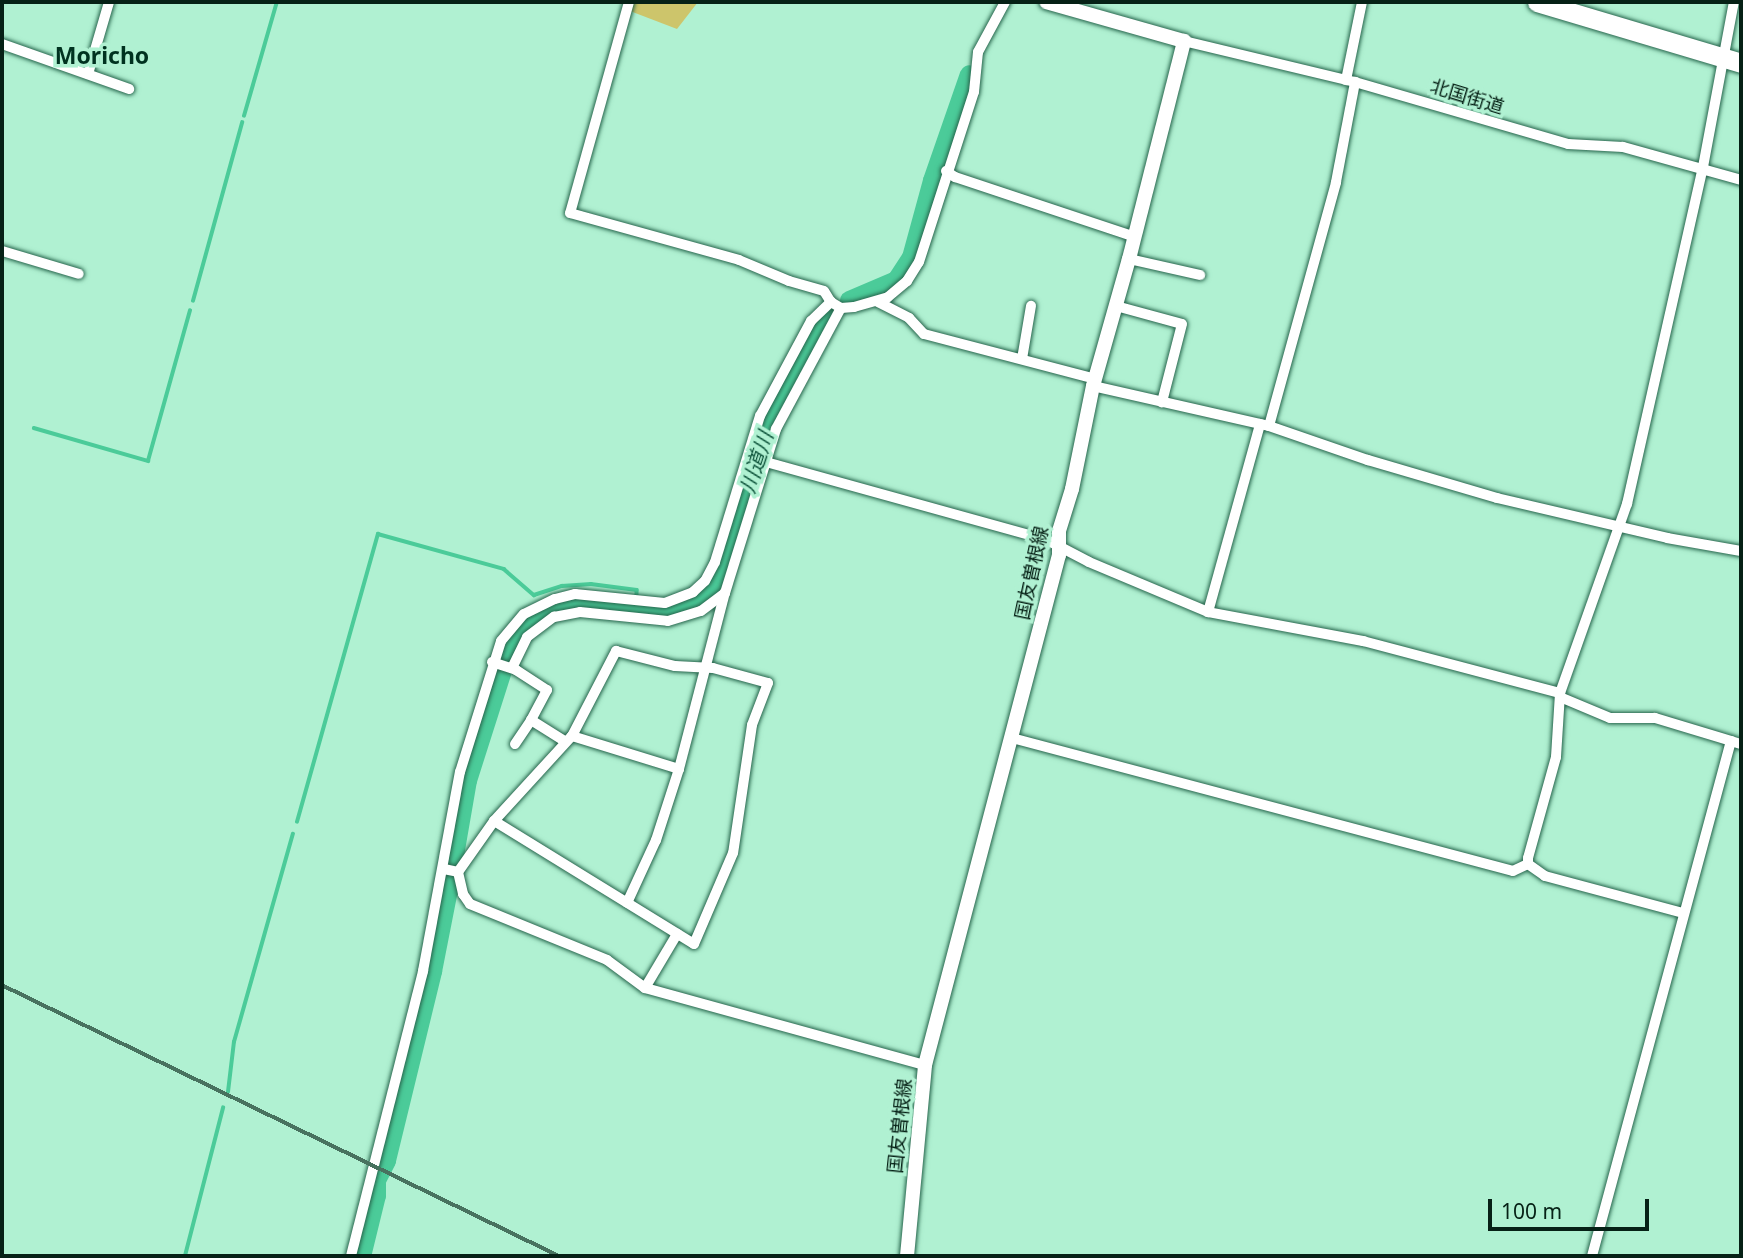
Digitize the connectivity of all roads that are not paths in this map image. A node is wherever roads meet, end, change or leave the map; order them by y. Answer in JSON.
{"nodes":[{"id":1,"x":109,"y":2,"type":"edge"},
{"id":2,"x":629,"y":2,"type":"edge"},
{"id":3,"x":1005,"y":2,"type":"edge"},
{"id":4,"x":1046,"y":2,"type":"edge"},
{"id":5,"x":1362,"y":2,"type":"edge"},
{"id":6,"x":1537,"y":2,"type":"edge"},
{"id":7,"x":1734,"y":2,"type":"edge"},
{"id":8,"x":1184,"y":41,"type":"junction"},
{"id":9,"x":2,"y":44,"type":"edge"},
{"id":10,"x":1733,"y":61,"type":"edge"},
{"id":11,"x":88,"y":74,"type":"junction"},
{"id":12,"x":1351,"y":81,"type":"junction"},
{"id":13,"x":129,"y":89,"type":"dead end"},
{"id":14,"x":1703,"y":167,"type":"junction"},
{"id":15,"x":946,"y":171,"type":"junction"},
{"id":16,"x":1741,"y":180,"type":"edge"},
{"id":17,"x":1135,"y":237,"type":"junction"},
{"id":18,"x":2,"y":251,"type":"edge"},
{"id":19,"x":1129,"y":259,"type":"junction"},
{"id":20,"x":79,"y":274,"type":"dead end"},
{"id":21,"x":1200,"y":275,"type":"dead end"},
{"id":22,"x":878,"y":302,"type":"junction"},
{"id":23,"x":836,"y":305,"type":"junction"},
{"id":24,"x":1031,"y":306,"type":"dead end"},
{"id":25,"x":1116,"y":306,"type":"junction"},
{"id":26,"x":1022,"y":359,"type":"junction"},
{"id":27,"x":1094,"y":383,"type":"junction"},
{"id":28,"x":1162,"y":402,"type":"junction"},
{"id":29,"x":1264,"y":425,"type":"junction"},
{"id":30,"x":766,"y":462,"type":"junction"},
{"id":31,"x":1621,"y":526,"type":"junction"},
{"id":32,"x":1059,"y":544,"type":"junction"},
{"id":33,"x":1741,"y":551,"type":"edge"},
{"id":34,"x":725,"y":593,"type":"junction"},
{"id":35,"x":1208,"y":611,"type":"junction"},
{"id":36,"x":503,"y":665,"type":"junction"},
{"id":37,"x":707,"y":668,"type":"junction"},
{"id":38,"x":1560,"y":695,"type":"junction"},
{"id":39,"x":531,"y":720,"type":"junction"},
{"id":40,"x":1012,"y":738,"type":"junction"},
{"id":41,"x":569,"y":739,"type":"junction"},
{"id":42,"x":1736,"y":742,"type":"edge"},
{"id":43,"x":515,"y":744,"type":"dead end"},
{"id":44,"x":680,"y":769,"type":"junction"},
{"id":45,"x":494,"y":821,"type":"junction"},
{"id":46,"x":1528,"y":864,"type":"junction"},
{"id":47,"x":444,"y":869,"type":"junction"},
{"id":48,"x":458,"y":872,"type":"junction"},
{"id":49,"x":627,"y":904,"type":"junction"},
{"id":50,"x":1683,"y":913,"type":"junction"},
{"id":51,"x":677,"y":934,"type":"junction"},
{"id":52,"x":645,"y":988,"type":"junction"},
{"id":53,"x":925,"y":1065,"type":"junction"},
{"id":54,"x":351,"y":1256,"type":"edge"},
{"id":55,"x":907,"y":1256,"type":"edge"},
{"id":56,"x":1592,"y":1256,"type":"edge"}],
"edges":[{"from":1,"to":11,"type":"street"},
{"from":2,"to":23,"type":"street"},
{"from":3,"to":15,"type":"street"},
{"from":4,"to":8,"type":"main road"},
{"from":5,"to":12,"type":"street"},
{"from":6,"to":10,"type":"highway"},
{"from":7,"to":10,"type":"street"},
{"from":8,"to":12,"type":"street","name":"北国街道"},
{"from":8,"to":17,"type":"main road","name":"国友曽根線"},
{"from":9,"to":11,"type":"street"},
{"from":10,"to":14,"type":"street"},
{"from":11,"to":13,"type":"street"},
{"from":12,"to":14,"type":"street","name":"北国街道"},
{"from":12,"to":29,"type":"street"},
{"from":14,"to":16,"type":"street","name":"北国街道"},
{"from":14,"to":31,"type":"street"},
{"from":15,"to":17,"type":"street"},
{"from":15,"to":22,"type":"street"},
{"from":17,"to":19,"type":"main road","name":"国友曽根線"},
{"from":18,"to":20,"type":"street"},
{"from":19,"to":21,"type":"street"},
{"from":19,"to":25,"type":"main road","name":"国友曽根線"},
{"from":22,"to":23,"type":"street"},
{"from":22,"to":26,"type":"street"},
{"from":23,"to":30,"type":"street"},
{"from":23,"to":36,"type":"street"},
{"from":24,"to":26,"type":"street"},
{"from":25,"to":27,"type":"main road","name":"国友曽根線"},
{"from":25,"to":28,"type":"street"},
{"from":26,"to":27,"type":"street"},
{"from":27,"to":28,"type":"street"},
{"from":27,"to":32,"type":"main road","name":"国友曽根線"},
{"from":28,"to":29,"type":"street"},
{"from":29,"to":31,"type":"street"},
{"from":29,"to":35,"type":"street"},
{"from":30,"to":32,"type":"street"},
{"from":30,"to":34,"type":"street"},
{"from":31,"to":33,"type":"street"},
{"from":31,"to":38,"type":"street"},
{"from":32,"to":35,"type":"street"},
{"from":32,"to":40,"type":"main road","name":"国友曽根線"},
{"from":34,"to":36,"type":"street"},
{"from":34,"to":37,"type":"street"},
{"from":35,"to":38,"type":"street"},
{"from":36,"to":39,"type":"street"},
{"from":36,"to":47,"type":"street"},
{"from":37,"to":41,"type":"street"},
{"from":37,"to":44,"type":"street"},
{"from":37,"to":51,"type":"street"},
{"from":38,"to":42,"type":"street"},
{"from":38,"to":46,"type":"street"},
{"from":39,"to":41,"type":"street"},
{"from":39,"to":43,"type":"street"},
{"from":40,"to":46,"type":"street"},
{"from":40,"to":53,"type":"main road","name":"国友曽根線"},
{"from":41,"to":44,"type":"street"},
{"from":41,"to":45,"type":"street"},
{"from":42,"to":50,"type":"street"},
{"from":44,"to":49,"type":"street"},
{"from":45,"to":48,"type":"street"},
{"from":45,"to":49,"type":"street"},
{"from":46,"to":50,"type":"street"},
{"from":47,"to":48,"type":"street"},
{"from":47,"to":54,"type":"street"},
{"from":48,"to":52,"type":"street"},
{"from":49,"to":51,"type":"street"},
{"from":50,"to":56,"type":"street"},
{"from":51,"to":52,"type":"street"},
{"from":52,"to":53,"type":"street"},
{"from":53,"to":55,"type":"main road","name":"国友曽根線"}]}
